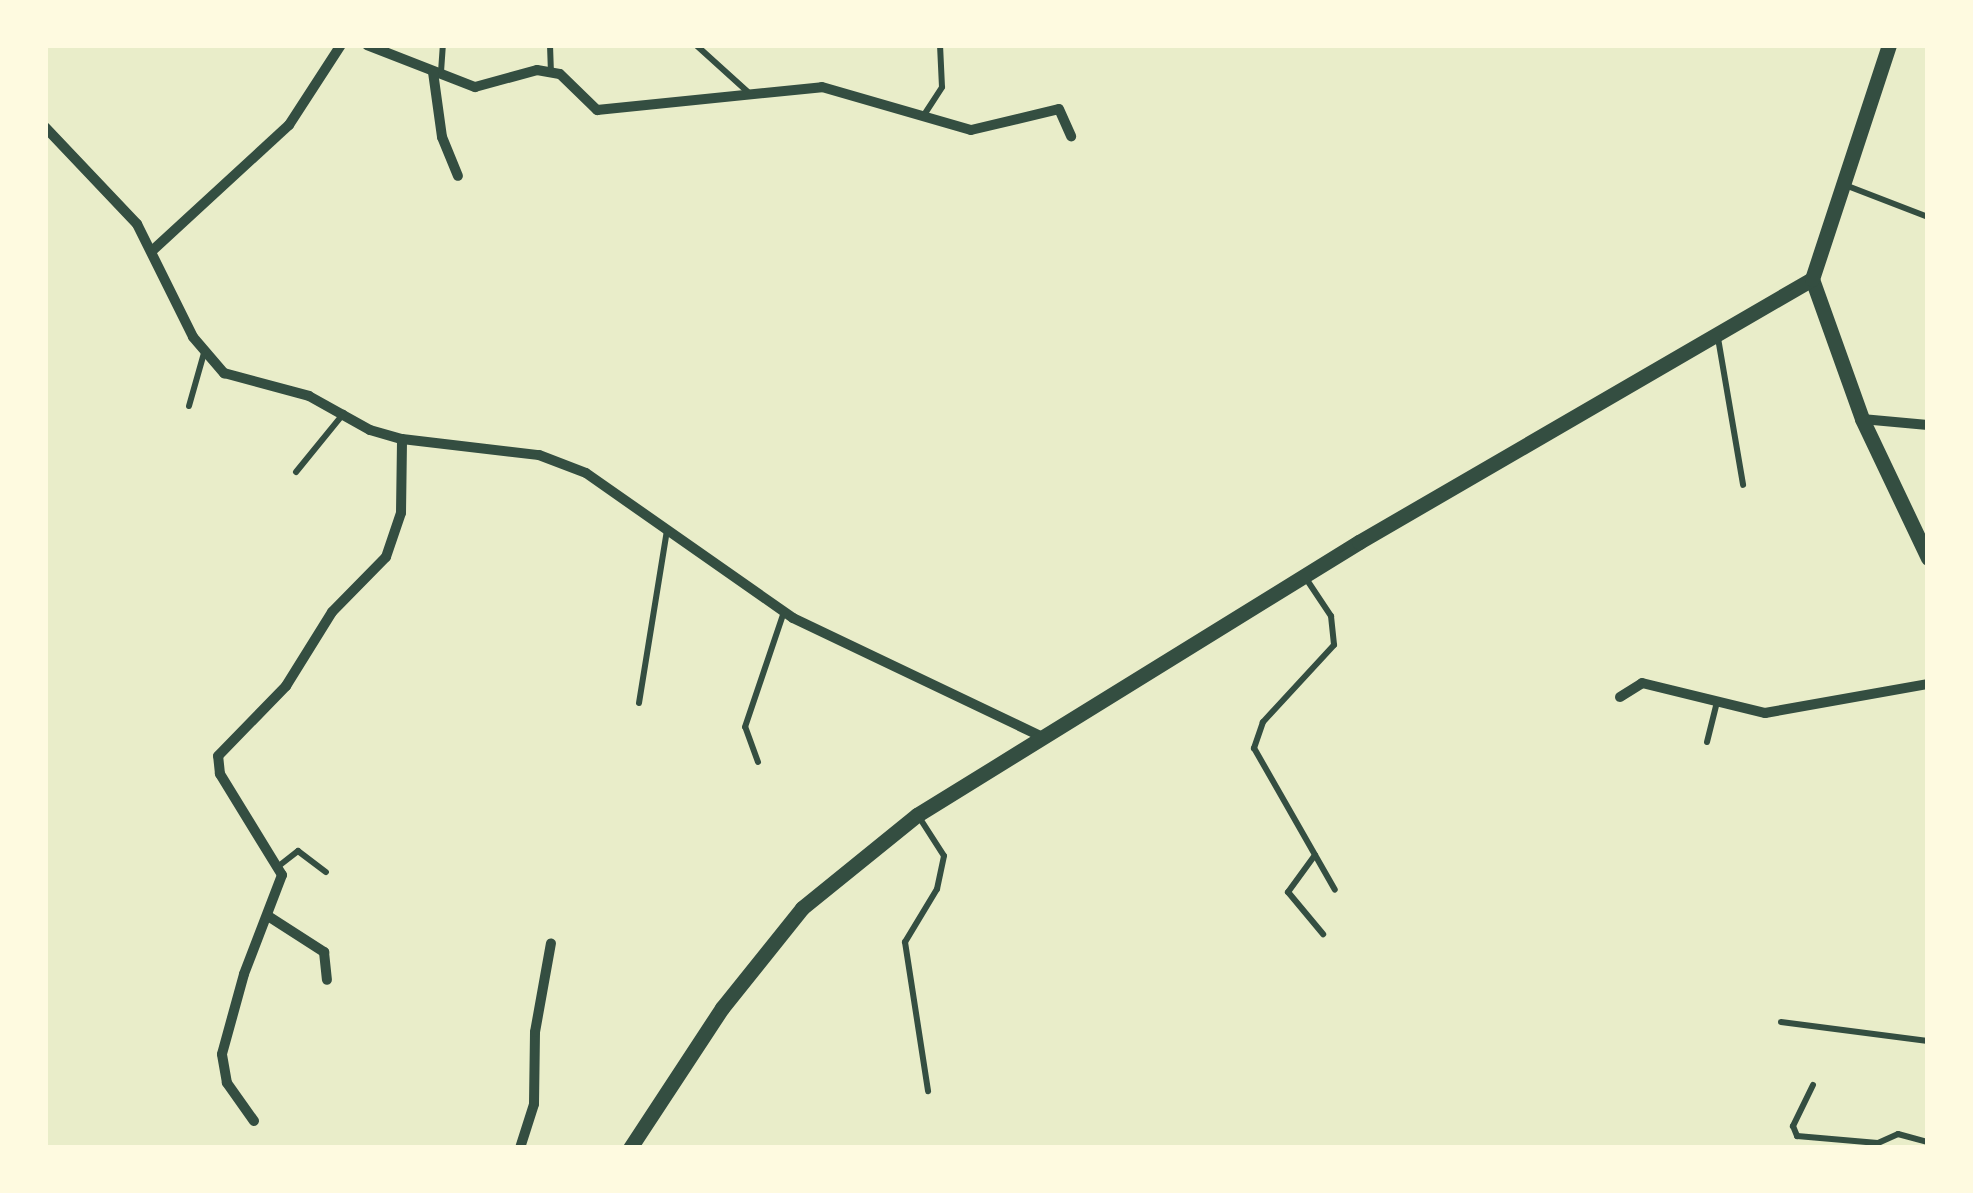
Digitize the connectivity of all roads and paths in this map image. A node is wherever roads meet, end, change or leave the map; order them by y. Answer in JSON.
{"nodes":[{"id":1,"x":367,"y":45,"type":"edge"},
{"id":2,"x":443,"y":45,"type":"edge"},
{"id":3,"x":550,"y":45,"type":"edge"},
{"id":4,"x":696,"y":45,"type":"edge"},
{"id":5,"x":940,"y":45,"type":"edge"},
{"id":6,"x":1889,"y":45,"type":"edge"},
{"id":7,"x":338,"y":46,"type":"edge"},
{"id":8,"x":551,"y":71,"type":"junction"},
{"id":9,"x":437,"y":72,"type":"junction"},
{"id":10,"x":749,"y":93,"type":"junction"},
{"id":11,"x":924,"y":116,"type":"junction"},
{"id":12,"x":45,"y":127,"type":"edge"},
{"id":13,"x":1070,"y":136,"type":"dead end"},
{"id":14,"x":458,"y":176,"type":"dead end"},
{"id":15,"x":1841,"y":184,"type":"junction"},
{"id":16,"x":1928,"y":217,"type":"edge"},
{"id":17,"x":153,"y":250,"type":"junction"},
{"id":18,"x":1812,"y":279,"type":"junction"},
{"id":19,"x":1717,"y":332,"type":"junction"},
{"id":20,"x":204,"y":352,"type":"junction"},
{"id":21,"x":189,"y":406,"type":"dead end"},
{"id":22,"x":344,"y":412,"type":"junction"},
{"id":23,"x":1862,"y":419,"type":"junction"},
{"id":24,"x":1928,"y":425,"type":"edge"},
{"id":25,"x":402,"y":440,"type":"junction"},
{"id":26,"x":296,"y":472,"type":"dead end"},
{"id":27,"x":1743,"y":485,"type":"dead end"},
{"id":28,"x":668,"y":529,"type":"junction"},
{"id":29,"x":1928,"y":558,"type":"edge"},
{"id":30,"x":1304,"y":576,"type":"junction"},
{"id":31,"x":784,"y":612,"type":"junction"},
{"id":32,"x":1928,"y":684,"type":"edge"},
{"id":33,"x":1620,"y":697,"type":"dead end"},
{"id":34,"x":1717,"y":701,"type":"junction"},
{"id":35,"x":640,"y":703,"type":"dead end"},
{"id":36,"x":1043,"y":738,"type":"junction"},
{"id":37,"x":1707,"y":742,"type":"dead end"},
{"id":38,"x":758,"y":762,"type":"dead end"},
{"id":39,"x":917,"y":815,"type":"junction"},
{"id":40,"x":1315,"y":855,"type":"junction"},
{"id":41,"x":280,"y":865,"type":"junction"},
{"id":42,"x":326,"y":872,"type":"dead end"},
{"id":43,"x":1334,"y":890,"type":"dead end"},
{"id":44,"x":268,"y":916,"type":"junction"},
{"id":45,"x":1323,"y":934,"type":"dead end"},
{"id":46,"x":552,"y":944,"type":"dead end"},
{"id":47,"x":327,"y":980,"type":"dead end"},
{"id":48,"x":1781,"y":1022,"type":"dead end"},
{"id":49,"x":1928,"y":1042,"type":"edge"},
{"id":50,"x":1813,"y":1084,"type":"dead end"},
{"id":51,"x":928,"y":1091,"type":"dead end"},
{"id":52,"x":254,"y":1121,"type":"dead end"},
{"id":53,"x":1928,"y":1142,"type":"edge"},
{"id":54,"x":520,"y":1148,"type":"edge"},
{"id":55,"x":630,"y":1148,"type":"edge"}],
"edges":[{"from":1,"to":9,"type":"street"},
{"from":2,"to":9,"type":"lane"},
{"from":3,"to":8,"type":"lane"},
{"from":4,"to":10,"type":"lane"},
{"from":5,"to":11,"type":"lane"},
{"from":6,"to":15,"type":"street"},
{"from":7,"to":17,"type":"street"},
{"from":8,"to":9,"type":"street"},
{"from":8,"to":10,"type":"street"},
{"from":9,"to":14,"type":"street"},
{"from":10,"to":11,"type":"street"},
{"from":11,"to":13,"type":"street"},
{"from":12,"to":17,"type":"street"},
{"from":15,"to":16,"type":"lane"},
{"from":15,"to":18,"type":"street"},
{"from":17,"to":20,"type":"street"},
{"from":18,"to":19,"type":"street"},
{"from":18,"to":23,"type":"street"},
{"from":19,"to":27,"type":"lane"},
{"from":19,"to":30,"type":"street"},
{"from":20,"to":21,"type":"lane"},
{"from":20,"to":22,"type":"street"},
{"from":22,"to":25,"type":"street"},
{"from":22,"to":26,"type":"lane"},
{"from":23,"to":24,"type":"street"},
{"from":23,"to":29,"type":"street"},
{"from":25,"to":28,"type":"street"},
{"from":25,"to":41,"type":"street"},
{"from":28,"to":31,"type":"street"},
{"from":28,"to":35,"type":"lane"},
{"from":30,"to":36,"type":"street"},
{"from":30,"to":40,"type":"lane"},
{"from":31,"to":36,"type":"street"},
{"from":31,"to":38,"type":"lane"},
{"from":32,"to":34,"type":"street"},
{"from":33,"to":34,"type":"street"},
{"from":34,"to":37,"type":"lane"},
{"from":36,"to":39,"type":"street"},
{"from":39,"to":51,"type":"lane"},
{"from":39,"to":55,"type":"street"},
{"from":40,"to":43,"type":"lane"},
{"from":40,"to":45,"type":"lane"},
{"from":41,"to":42,"type":"lane"},
{"from":41,"to":44,"type":"street"},
{"from":44,"to":47,"type":"street"},
{"from":44,"to":52,"type":"street"},
{"from":46,"to":54,"type":"street"},
{"from":48,"to":49,"type":"lane"},
{"from":50,"to":53,"type":"lane"}]}
